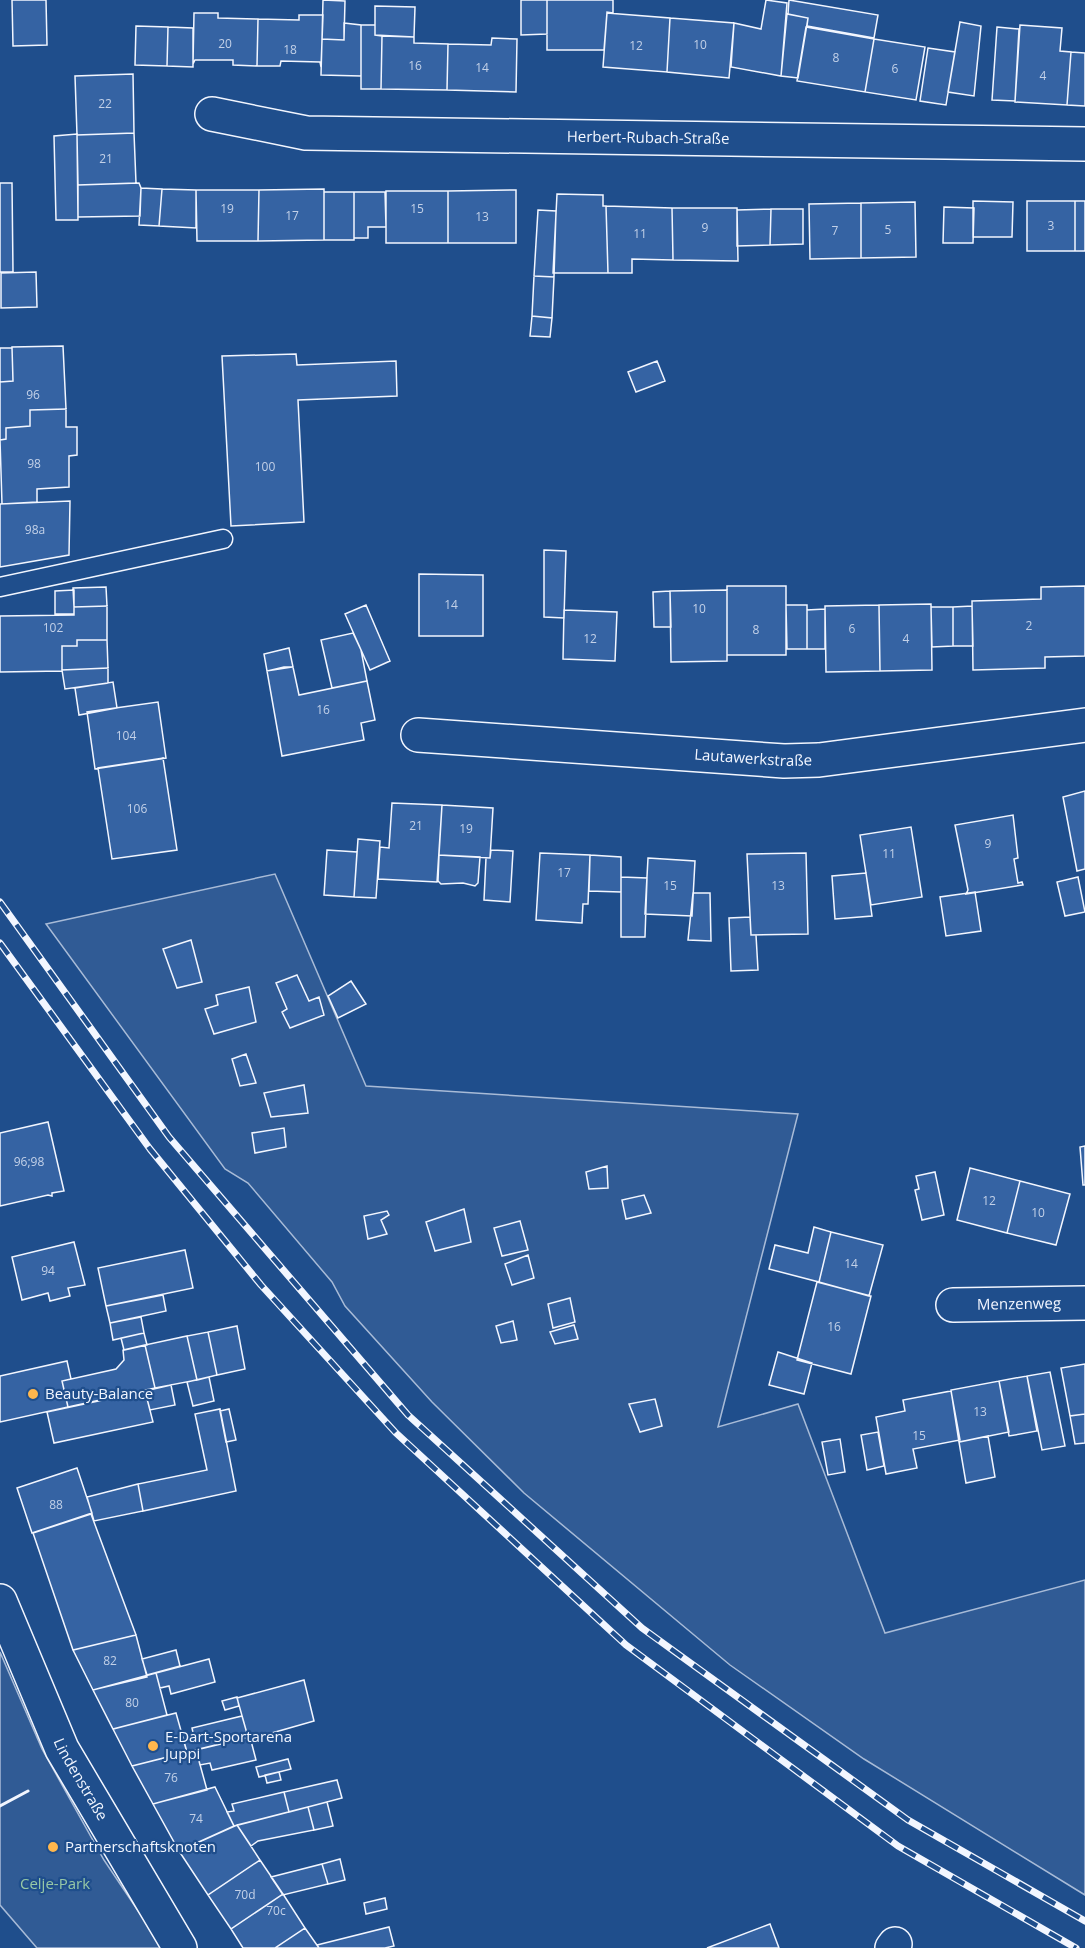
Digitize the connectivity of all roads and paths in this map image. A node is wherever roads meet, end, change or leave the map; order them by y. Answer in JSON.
{"nodes":[{"id":1,"x":212,"y":114,"type":"dead end"},
{"id":2,"x":1085,"y":144,"type":"edge"},
{"id":3,"x":223,"y":539,"type":"dead end"},
{"id":4,"x":0,"y":587,"type":"edge"},
{"id":5,"x":1085,"y":725,"type":"edge"},
{"id":6,"x":418,"y":735,"type":"dead end"},
{"id":7,"x":1085,"y":1303,"type":"edge"},
{"id":8,"x":953,"y":1305,"type":"dead end"},
{"id":9,"x":0,"y":1601,"type":"edge"},
{"id":10,"x":180,"y":1948,"type":"edge"}],
"edges":[{"from":1,"to":2,"type":"street","name":"Herbert-Rubach-Straße"},
{"from":3,"to":4,"type":"lane"},
{"from":5,"to":6,"type":"street","name":"Lautawerkstraße"},
{"from":7,"to":8,"type":"street","name":"Menzenweg"},
{"from":9,"to":10,"type":"street","name":"Lindenstraße"}]}
